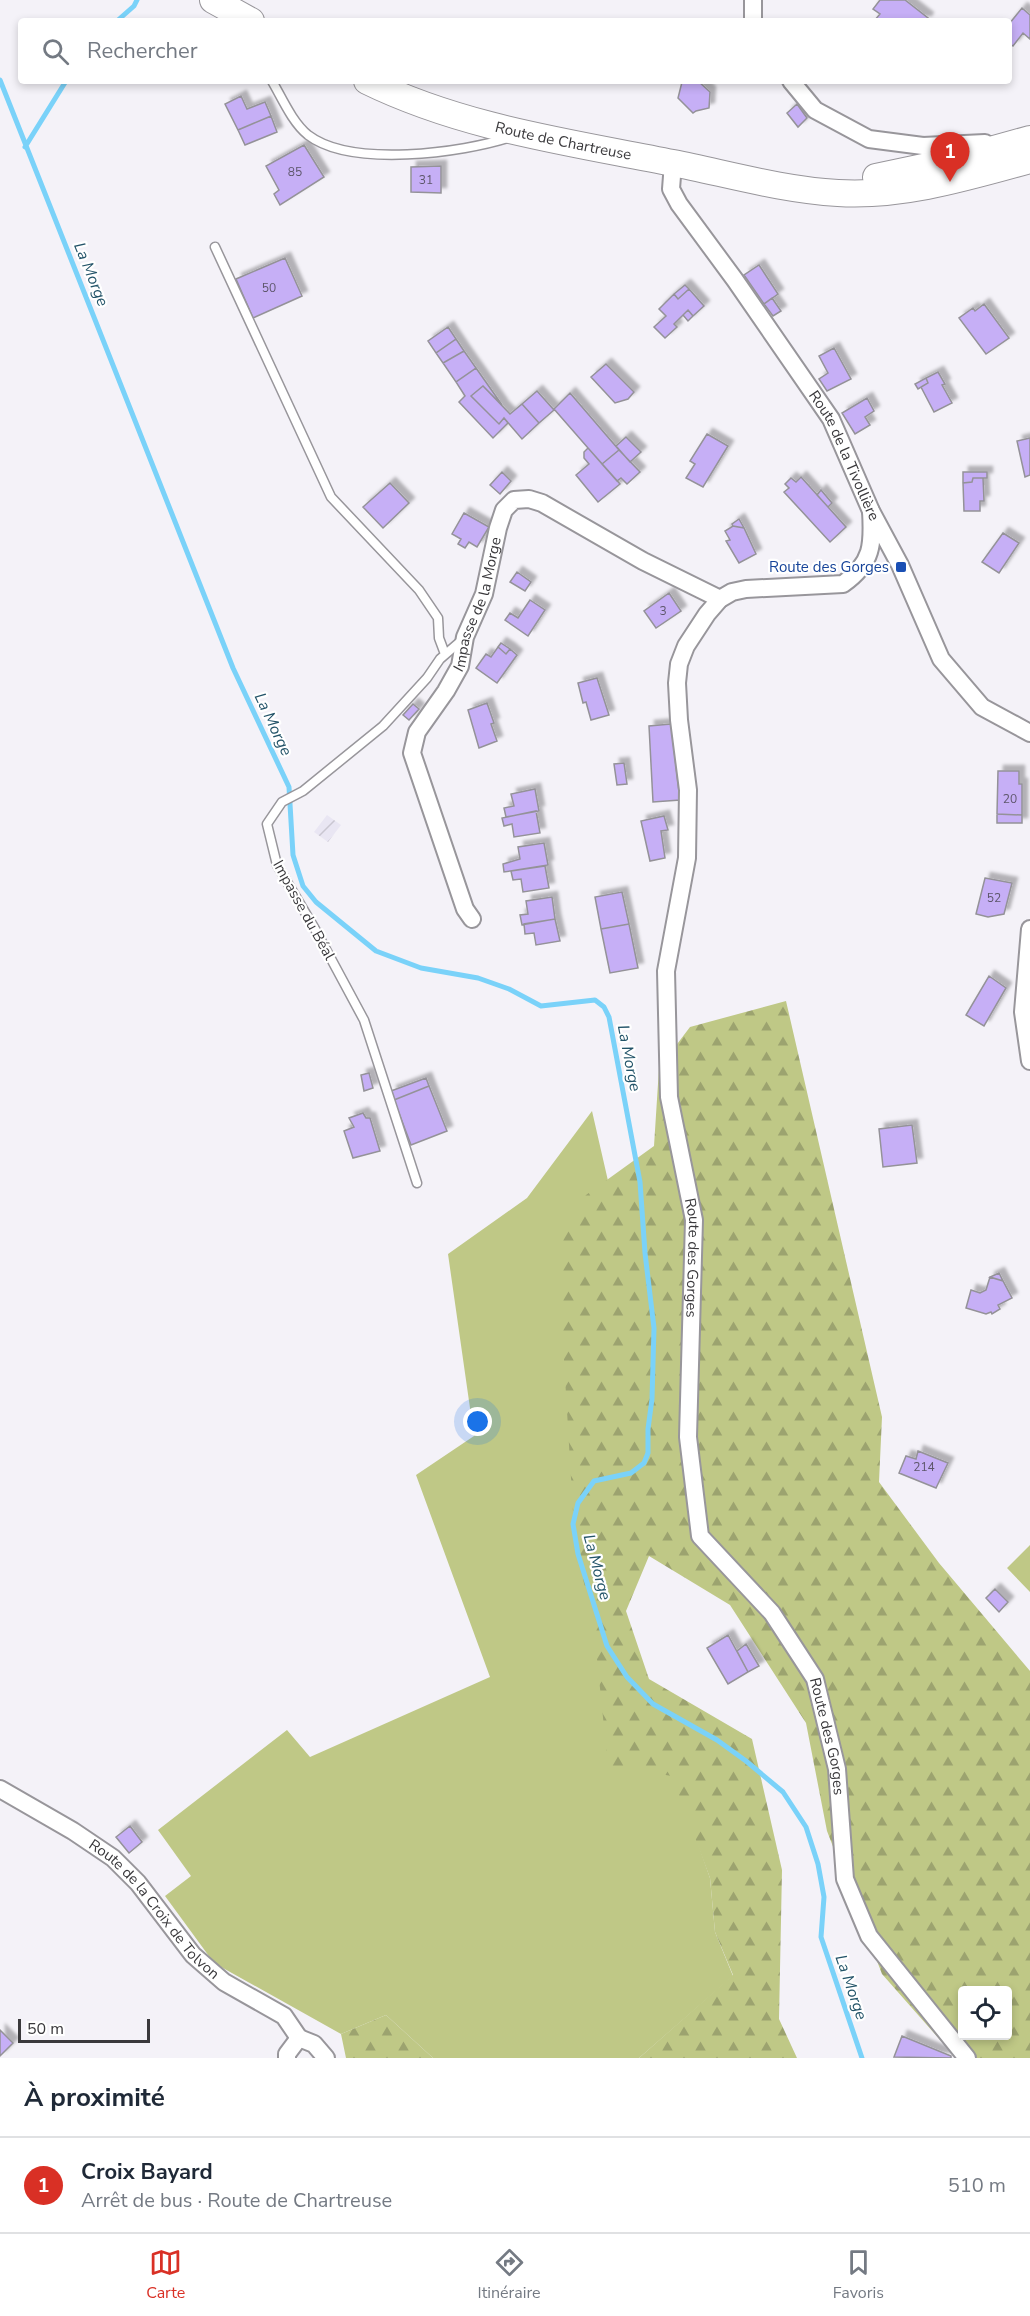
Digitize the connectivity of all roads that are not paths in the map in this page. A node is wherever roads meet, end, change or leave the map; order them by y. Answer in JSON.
{"nodes":[{"id":1,"x":753,"y":0,"type":"edge"},
{"id":2,"x":753,"y":18,"type":"edge"},
{"id":3,"x":274,"y":84,"type":"edge"},
{"id":4,"x":374,"y":84,"type":"edge"},
{"id":5,"x":793,"y":84,"type":"edge"},
{"id":6,"x":520,"y":134,"type":"junction"},
{"id":7,"x":1028,"y":146,"type":"edge"},
{"id":8,"x":673,"y":163,"type":"junction"},
{"id":9,"x":215,"y":247,"type":"dead end"},
{"id":10,"x":871,"y":511,"type":"junction"},
{"id":11,"x":720,"y":599,"type":"junction"},
{"id":12,"x":465,"y":637,"type":"junction"},
{"id":13,"x":445,"y":654,"type":"junction"},
{"id":14,"x":1030,"y":733,"type":"edge"},
{"id":15,"x":472,"y":919,"type":"dead end"},
{"id":16,"x":1030,"y":929,"type":"edge"},
{"id":17,"x":1030,"y":1061,"type":"edge"},
{"id":18,"x":417,"y":1183,"type":"dead end"},
{"id":19,"x":0,"y":1789,"type":"edge"},
{"id":20,"x":299,"y":2038,"type":"junction"},
{"id":21,"x":286,"y":2058,"type":"edge"},
{"id":22,"x":326,"y":2058,"type":"edge"},
{"id":23,"x":967,"y":2058,"type":"edge"}],
"edges":[{"from":1,"to":2,"type":"street"},
{"from":3,"to":6,"type":"lane"},
{"from":4,"to":6,"type":"main road","name":"Route de Chartreuse"},
{"from":5,"to":7,"type":"street"},
{"from":6,"to":8,"type":"main road","name":"Route de Chartreuse"},
{"from":7,"to":8,"type":"main road","name":"Route de Chartreuse"},
{"from":8,"to":10,"type":"street","name":"Route de la Tivollière"},
{"from":9,"to":13,"type":"lane"},
{"from":10,"to":11,"type":"street"},
{"from":10,"to":14,"type":"street","name":"Route de la Tivollière"},
{"from":11,"to":12,"type":"street","name":"Impasse de la Morge"},
{"from":11,"to":23,"type":"street","name":"Route des Gorges"},
{"from":12,"to":13,"type":"lane","name":"Impasse du Béal"},
{"from":12,"to":15,"type":"street","name":"Impasse de la Morge"},
{"from":13,"to":18,"type":"lane","name":"Impasse du Béal"},
{"from":16,"to":17,"type":"street"},
{"from":19,"to":20,"type":"street","name":"Route de la Croix de Tolvon"},
{"from":20,"to":21,"type":"street"},
{"from":20,"to":22,"type":"street","name":"Route de la Croix de Tolvon"}]}
